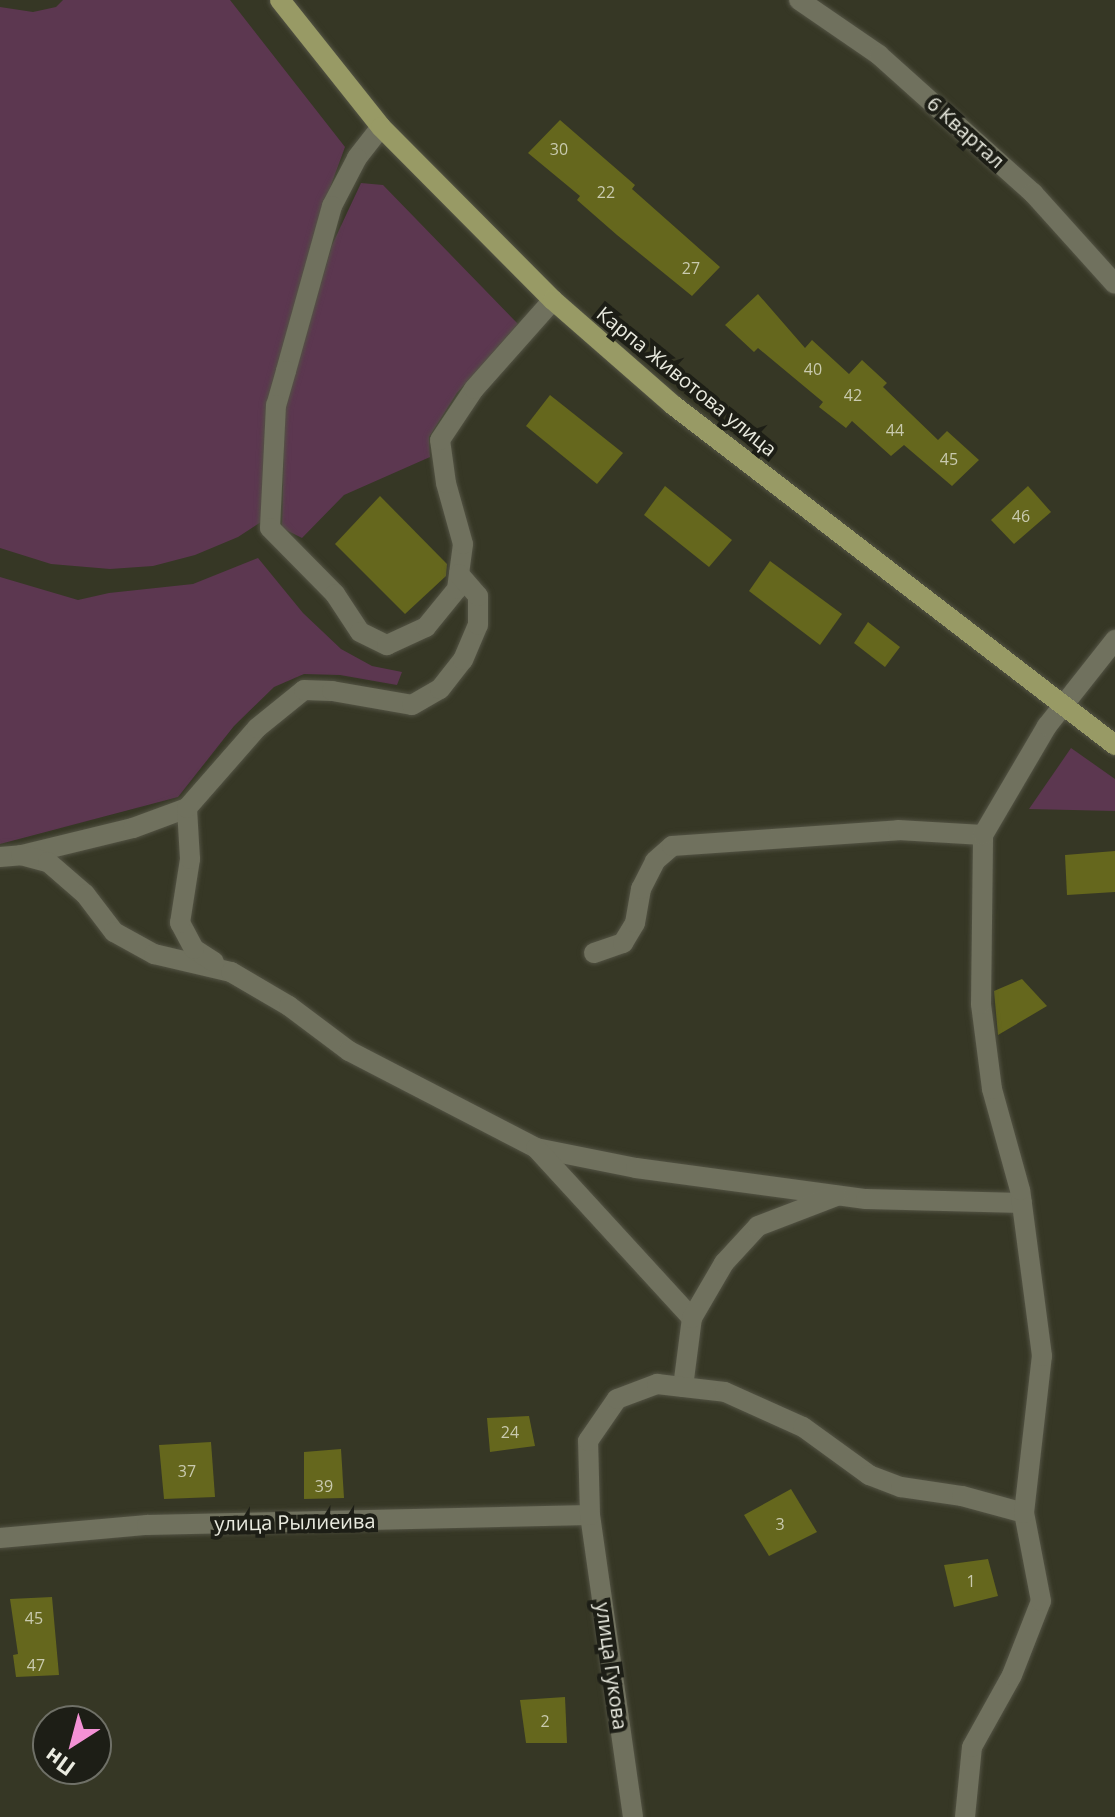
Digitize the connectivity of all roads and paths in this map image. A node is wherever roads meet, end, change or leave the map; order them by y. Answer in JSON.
{"nodes":[{"id":1,"x":280,"y":0,"type":"edge"},
{"id":2,"x":799,"y":0,"type":"edge"},
{"id":3,"x":381,"y":127,"type":"junction"},
{"id":4,"x":1115,"y":284,"type":"edge"},
{"id":5,"x":553,"y":300,"type":"junction"},
{"id":6,"x":459,"y":574,"type":"junction"},
{"id":7,"x":1115,"y":640,"type":"edge"},
{"id":8,"x":1063,"y":706,"type":"junction"},
{"id":9,"x":1115,"y":745,"type":"edge"},
{"id":10,"x":187,"y":808,"type":"junction"},
{"id":11,"x":983,"y":835,"type":"junction"},
{"id":12,"x":10,"y":856,"type":"edge"},
{"id":13,"x":594,"y":953,"type":"dead end"},
{"id":14,"x":231,"y":972,"type":"junction"},
{"id":15,"x":536,"y":1148,"type":"junction"},
{"id":16,"x":840,"y":1195,"type":"junction"},
{"id":17,"x":1022,"y":1203,"type":"junction"},
{"id":18,"x":692,"y":1318,"type":"junction"},
{"id":19,"x":683,"y":1387,"type":"junction"},
{"id":20,"x":1024,"y":1513,"type":"junction"},
{"id":21,"x":590,"y":1515,"type":"junction"},
{"id":22,"x":0,"y":1538,"type":"edge"},
{"id":23,"x":633,"y":1817,"type":"edge"},
{"id":24,"x":965,"y":1817,"type":"edge"}],
"edges":[{"from":1,"to":3,"type":"main road","name":"Карпа Животова улица"},
{"from":2,"to":4,"type":"street","name":"6 Квартал"},
{"from":3,"to":5,"type":"main road","name":"Карпа Животова улица"},
{"from":3,"to":6,"type":"street"},
{"from":5,"to":6,"type":"street"},
{"from":5,"to":8,"type":"main road","name":"Карпа Животова улица"},
{"from":6,"to":10,"type":"street"},
{"from":7,"to":8,"type":"street"},
{"from":8,"to":9,"type":"main road","name":"Карпа Животова улица"},
{"from":8,"to":11,"type":"street"},
{"from":10,"to":12,"type":"street"},
{"from":10,"to":14,"type":"street"},
{"from":11,"to":13,"type":"street"},
{"from":11,"to":17,"type":"street"},
{"from":12,"to":14,"type":"street"},
{"from":14,"to":15,"type":"street"},
{"from":15,"to":16,"type":"street"},
{"from":15,"to":18,"type":"street"},
{"from":16,"to":17,"type":"street"},
{"from":16,"to":18,"type":"street"},
{"from":17,"to":20,"type":"street"},
{"from":18,"to":19,"type":"street"},
{"from":19,"to":20,"type":"street","name":"улица Гукова"},
{"from":19,"to":21,"type":"street","name":"улица Гукова"},
{"from":20,"to":24,"type":"street"},
{"from":21,"to":22,"type":"street","name":"улица Рылиеива"},
{"from":21,"to":23,"type":"street","name":"улица Гукова"}]}
